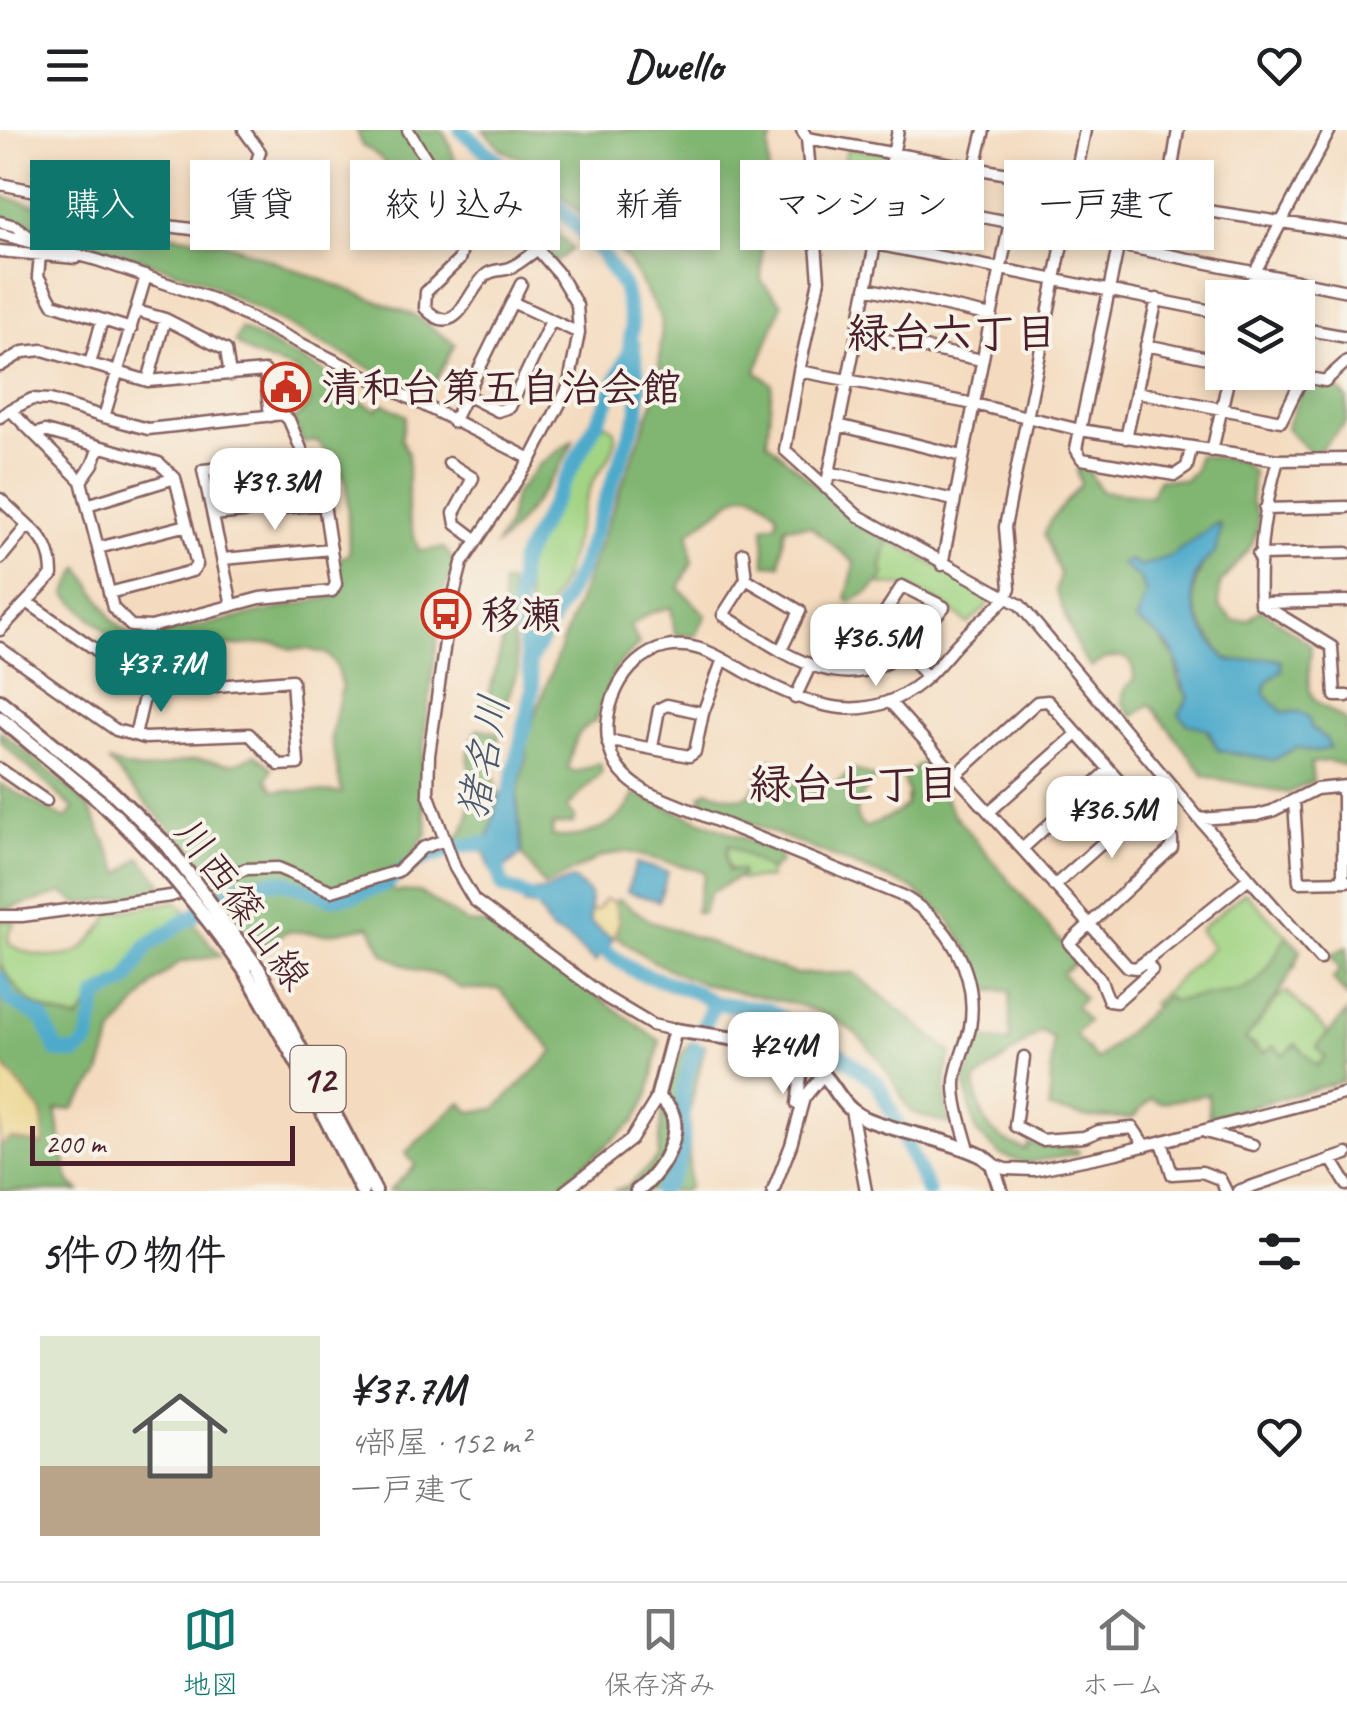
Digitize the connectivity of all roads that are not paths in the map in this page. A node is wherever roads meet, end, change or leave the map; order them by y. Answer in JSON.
{"nodes":[{"id":1,"x":244,"y":130,"type":"edge"},
{"id":2,"x":408,"y":130,"type":"edge"},
{"id":3,"x":898,"y":130,"type":"edge"},
{"id":4,"x":984,"y":130,"type":"edge"},
{"id":5,"x":1085,"y":130,"type":"edge"},
{"id":6,"x":1178,"y":130,"type":"edge"},
{"id":7,"x":1330,"y":130,"type":"edge"},
{"id":8,"x":805,"y":134,"type":"edge"},
{"id":9,"x":892,"y":152,"type":"junction"},
{"id":10,"x":427,"y":160,"type":"edge"},
{"id":11,"x":808,"y":160,"type":"edge"},
{"id":12,"x":890,"y":160,"type":"edge"},
{"id":13,"x":936,"y":160,"type":"edge"},
{"id":14,"x":977,"y":160,"type":"edge"},
{"id":15,"x":1079,"y":160,"type":"edge"},
{"id":16,"x":1173,"y":160,"type":"edge"},
{"id":17,"x":0,"y":184,"type":"edge"},
{"id":18,"x":1214,"y":213,"type":"edge"},
{"id":19,"x":0,"y":222,"type":"edge"},
{"id":20,"x":1280,"y":223,"type":"junction"},
{"id":21,"x":1347,"y":232,"type":"edge"},
{"id":22,"x":0,"y":234,"type":"edge"},
{"id":23,"x":30,"y":237,"type":"edge"},
{"id":24,"x":30,"y":240,"type":"edge"},
{"id":25,"x":1004,"y":246,"type":"edge"},
{"id":26,"x":64,"y":250,"type":"edge"},
{"id":27,"x":459,"y":250,"type":"edge"},
{"id":28,"x":537,"y":250,"type":"joint"},
{"id":29,"x":816,"y":250,"type":"edge"},
{"id":30,"x":873,"y":250,"type":"edge"},
{"id":31,"x":908,"y":250,"type":"edge"},
{"id":32,"x":1061,"y":250,"type":"edge"},
{"id":33,"x":1118,"y":250,"type":"edge"},
{"id":34,"x":1144,"y":250,"type":"edge"},
{"id":35,"x":0,"y":251,"type":"edge"},
{"id":36,"x":40,"y":256,"type":"junction"},
{"id":37,"x":97,"y":260,"type":"junction"},
{"id":38,"x":1000,"y":266,"type":"junction"},
{"id":39,"x":1255,"y":272,"type":"junction"},
{"id":40,"x":146,"y":276,"type":"junction"},
{"id":41,"x":1055,"y":279,"type":"junction"},
{"id":42,"x":1253,"y":280,"type":"edge"},
{"id":43,"x":521,"y":284,"type":"dead end"},
{"id":44,"x":866,"y":288,"type":"junction"},
{"id":45,"x":1111,"y":289,"type":"junction"},
{"id":46,"x":1347,"y":291,"type":"edge"},
{"id":47,"x":1157,"y":299,"type":"junction"},
{"id":48,"x":512,"y":302,"type":"junction"},
{"id":49,"x":1205,"y":309,"type":"edge"},
{"id":50,"x":137,"y":311,"type":"junction"},
{"id":51,"x":990,"y":316,"type":"junction"},
{"id":52,"x":165,"y":319,"type":"junction"},
{"id":53,"x":102,"y":320,"type":"junction"},
{"id":54,"x":551,"y":321,"type":"junction"},
{"id":55,"x":131,"y":329,"type":"junction"},
{"id":56,"x":1315,"y":331,"type":"edge"},
{"id":57,"x":579,"y":334,"type":"junction"},
{"id":58,"x":857,"y":334,"type":"junction"},
{"id":59,"x":1347,"y":337,"type":"edge"},
{"id":60,"x":1146,"y":345,"type":"junction"},
{"id":61,"x":1205,"y":357,"type":"edge"},
{"id":62,"x":982,"y":360,"type":"junction"},
{"id":63,"x":1347,"y":361,"type":"edge"},
{"id":64,"x":90,"y":364,"type":"junction"},
{"id":65,"x":0,"y":366,"type":"edge"},
{"id":66,"x":799,"y":371,"type":"junction"},
{"id":67,"x":118,"y":373,"type":"junction"},
{"id":68,"x":230,"y":374,"type":"junction"},
{"id":69,"x":1315,"y":379,"type":"edge"},
{"id":70,"x":148,"y":381,"type":"junction"},
{"id":71,"x":846,"y":381,"type":"junction"},
{"id":72,"x":1226,"y":390,"type":"edge"},
{"id":73,"x":1296,"y":390,"type":"edge"},
{"id":74,"x":1137,"y":392,"type":"junction"},
{"id":75,"x":466,"y":396,"type":"junction"},
{"id":76,"x":974,"y":404,"type":"junction"},
{"id":77,"x":1221,"y":409,"type":"junction"},
{"id":78,"x":5,"y":414,"type":"edge"},
{"id":79,"x":270,"y":416,"type":"junction"},
{"id":80,"x":104,"y":417,"type":"junction"},
{"id":81,"x":1026,"y":418,"type":"junction"},
{"id":82,"x":453,"y":422,"type":"junction"},
{"id":83,"x":838,"y":425,"type":"junction"},
{"id":84,"x":1080,"y":430,"type":"junction"},
{"id":85,"x":34,"y":434,"type":"junction"},
{"id":86,"x":1126,"y":438,"type":"junction"},
{"id":87,"x":99,"y":446,"type":"junction"},
{"id":88,"x":1191,"y":448,"type":"junction"},
{"id":89,"x":1212,"y":451,"type":"junction"},
{"id":90,"x":962,"y":456,"type":"junction"},
{"id":91,"x":307,"y":459,"type":"junction"},
{"id":92,"x":531,"y":459,"type":"junction"},
{"id":93,"x":1278,"y":460,"type":"junction"},
{"id":94,"x":1347,"y":460,"type":"edge"},
{"id":95,"x":448,"y":463,"type":"dead end"},
{"id":96,"x":829,"y":472,"type":"junction"},
{"id":97,"x":175,"y":478,"type":"junction"},
{"id":98,"x":82,"y":482,"type":"junction"},
{"id":99,"x":826,"y":488,"type":"junction"},
{"id":100,"x":0,"y":499,"type":"edge"},
{"id":101,"x":954,"y":500,"type":"junction"},
{"id":102,"x":324,"y":504,"type":"junction"},
{"id":103,"x":87,"y":505,"type":"junction"},
{"id":104,"x":1347,"y":507,"type":"edge"},
{"id":105,"x":1264,"y":509,"type":"junction"},
{"id":106,"x":213,"y":515,"type":"junction"},
{"id":107,"x":28,"y":525,"type":"junction"},
{"id":108,"x":187,"y":525,"type":"junction"},
{"id":109,"x":477,"y":540,"type":"junction"},
{"id":110,"x":98,"y":548,"type":"junction"},
{"id":111,"x":331,"y":549,"type":"junction"},
{"id":112,"x":744,"y":553,"type":"dead end"},
{"id":113,"x":1347,"y":553,"type":"edge"},
{"id":114,"x":1258,"y":556,"type":"junction"},
{"id":115,"x":0,"y":559,"type":"edge"},
{"id":116,"x":223,"y":559,"type":"junction"},
{"id":117,"x":942,"y":565,"type":"junction"},
{"id":118,"x":746,"y":579,"type":"junction"},
{"id":119,"x":109,"y":593,"type":"junction"},
{"id":120,"x":1006,"y":597,"type":"junction"},
{"id":121,"x":27,"y":602,"type":"junction"},
{"id":122,"x":1347,"y":602,"type":"edge"},
{"id":123,"x":1260,"y":603,"type":"junction"},
{"id":124,"x":232,"y":606,"type":"junction"},
{"id":125,"x":0,"y":630,"type":"edge"},
{"id":126,"x":1347,"y":646,"type":"edge"},
{"id":127,"x":1332,"y":647,"type":"junction"},
{"id":128,"x":0,"y":648,"type":"edge"},
{"id":129,"x":781,"y":650,"type":"junction"},
{"id":130,"x":902,"y":651,"type":"junction"},
{"id":131,"x":724,"y":659,"type":"junction"},
{"id":132,"x":810,"y":666,"type":"junction"},
{"id":133,"x":927,"y":676,"type":"junction"},
{"id":134,"x":147,"y":686,"type":"junction"},
{"id":135,"x":1347,"y":696,"type":"edge"},
{"id":136,"x":795,"y":698,"type":"junction"},
{"id":137,"x":890,"y":700,"type":"junction"},
{"id":138,"x":0,"y":701,"type":"edge"},
{"id":139,"x":702,"y":712,"type":"junction"},
{"id":140,"x":0,"y":718,"type":"edge"},
{"id":141,"x":1077,"y":734,"type":"junction"},
{"id":142,"x":135,"y":735,"type":"junction"},
{"id":143,"x":608,"y":744,"type":"junction"},
{"id":144,"x":652,"y":747,"type":"junction"},
{"id":145,"x":0,"y":769,"type":"edge"},
{"id":146,"x":1109,"y":770,"type":"junction"},
{"id":147,"x":956,"y":775,"type":"junction"},
{"id":148,"x":1345,"y":787,"type":"edge"},
{"id":149,"x":105,"y":796,"type":"junction"},
{"id":150,"x":1294,"y":800,"type":"junction"},
{"id":151,"x":46,"y":801,"type":"dead end"},
{"id":152,"x":1143,"y":807,"type":"junction"},
{"id":153,"x":989,"y":812,"type":"junction"},
{"id":154,"x":1199,"y":819,"type":"junction"},
{"id":155,"x":448,"y":847,"type":"junction"},
{"id":156,"x":1022,"y":849,"type":"junction"},
{"id":157,"x":1249,"y":878,"type":"junction"},
{"id":158,"x":1345,"y":881,"type":"edge"},
{"id":159,"x":1054,"y":886,"type":"junction"},
{"id":160,"x":0,"y":916,"type":"edge"},
{"id":161,"x":1089,"y":923,"type":"junction"},
{"id":162,"x":1320,"y":959,"type":"dead end"},
{"id":163,"x":1146,"y":961,"type":"junction"},
{"id":164,"x":252,"y":970,"type":"junction"},
{"id":165,"x":675,"y":1030,"type":"junction"},
{"id":166,"x":1024,"y":1056,"type":"dead end"},
{"id":167,"x":807,"y":1060,"type":"junction"},
{"id":168,"x":823,"y":1075,"type":"junction"},
{"id":169,"x":1347,"y":1093,"type":"edge"},
{"id":170,"x":657,"y":1098,"type":"junction"},
{"id":171,"x":856,"y":1113,"type":"junction"},
{"id":172,"x":1204,"y":1131,"type":"junction"},
{"id":173,"x":1162,"y":1142,"type":"junction"},
{"id":174,"x":791,"y":1145,"type":"junction"},
{"id":175,"x":1252,"y":1145,"type":"dead end"},
{"id":176,"x":1144,"y":1146,"type":"junction"},
{"id":177,"x":969,"y":1150,"type":"junction"},
{"id":178,"x":1347,"y":1154,"type":"edge"},
{"id":179,"x":1331,"y":1159,"type":"junction"},
{"id":180,"x":992,"y":1164,"type":"junction"},
{"id":181,"x":1347,"y":1184,"type":"edge"},
{"id":182,"x":362,"y":1191,"type":"edge"},
{"id":183,"x":376,"y":1191,"type":"edge"},
{"id":184,"x":565,"y":1191,"type":"edge"},
{"id":185,"x":638,"y":1191,"type":"edge"},
{"id":186,"x":772,"y":1191,"type":"edge"},
{"id":187,"x":866,"y":1191,"type":"edge"},
{"id":188,"x":1002,"y":1191,"type":"edge"},
{"id":189,"x":1226,"y":1191,"type":"edge"},
{"id":190,"x":1238,"y":1191,"type":"edge"}],
"edges":[{"from":1,"to":17,"type":"street"},
{"from":2,"to":10,"type":"street"},
{"from":3,"to":9,"type":"street"},
{"from":4,"to":14,"type":"street"},
{"from":5,"to":15,"type":"street"},
{"from":6,"to":16,"type":"street"},
{"from":7,"to":20,"type":"street"},
{"from":8,"to":9,"type":"street"},
{"from":8,"to":11,"type":"street"},
{"from":9,"to":12,"type":"street"},
{"from":9,"to":13,"type":"street"},
{"from":18,"to":20,"type":"street"},
{"from":19,"to":23,"type":"street"},
{"from":20,"to":21,"type":"street"},
{"from":20,"to":39,"type":"street"},
{"from":22,"to":24,"type":"street"},
{"from":25,"to":38,"type":"street"},
{"from":26,"to":37,"type":"street"},
{"from":27,"to":28,"type":"street"},
{"from":28,"to":57,"type":"street"},
{"from":29,"to":66,"type":"street"},
{"from":30,"to":44,"type":"street"},
{"from":31,"to":38,"type":"street"},
{"from":32,"to":41,"type":"street"},
{"from":33,"to":45,"type":"street"},
{"from":34,"to":39,"type":"street"},
{"from":35,"to":36,"type":"street"},
{"from":36,"to":37,"type":"street"},
{"from":36,"to":53,"type":"street"},
{"from":37,"to":40,"type":"street"},
{"from":38,"to":41,"type":"street"},
{"from":38,"to":51,"type":"street"},
{"from":39,"to":42,"type":"street"},
{"from":39,"to":46,"type":"street"},
{"from":40,"to":50,"type":"street"},
{"from":40,"to":82,"type":"street"},
{"from":41,"to":45,"type":"street"},
{"from":41,"to":81,"type":"street"},
{"from":43,"to":48,"type":"street"},
{"from":44,"to":51,"type":"street"},
{"from":44,"to":58,"type":"street"},
{"from":45,"to":47,"type":"street"},
{"from":45,"to":84,"type":"street"},
{"from":47,"to":49,"type":"street"},
{"from":47,"to":60,"type":"street"},
{"from":48,"to":54,"type":"street"},
{"from":48,"to":75,"type":"street"},
{"from":50,"to":52,"type":"street"},
{"from":50,"to":55,"type":"street"},
{"from":51,"to":62,"type":"street"},
{"from":52,"to":68,"type":"street"},
{"from":52,"to":70,"type":"street"},
{"from":53,"to":55,"type":"street"},
{"from":53,"to":64,"type":"street"},
{"from":54,"to":57,"type":"street"},
{"from":54,"to":75,"type":"street"},
{"from":55,"to":67,"type":"street"},
{"from":56,"to":59,"type":"street"},
{"from":57,"to":92,"type":"street"},
{"from":58,"to":62,"type":"street"},
{"from":58,"to":71,"type":"street"},
{"from":60,"to":61,"type":"street"},
{"from":60,"to":74,"type":"street"},
{"from":62,"to":76,"type":"street"},
{"from":63,"to":69,"type":"street"},
{"from":64,"to":65,"type":"street"},
{"from":64,"to":67,"type":"street"},
{"from":66,"to":71,"type":"street"},
{"from":66,"to":99,"type":"street"},
{"from":67,"to":70,"type":"street"},
{"from":67,"to":80,"type":"street"},
{"from":68,"to":70,"type":"street"},
{"from":68,"to":79,"type":"street"},
{"from":71,"to":76,"type":"street"},
{"from":71,"to":83,"type":"street"},
{"from":72,"to":77,"type":"street"},
{"from":73,"to":77,"type":"street"},
{"from":74,"to":77,"type":"street"},
{"from":74,"to":86,"type":"street"},
{"from":75,"to":82,"type":"street"},
{"from":76,"to":81,"type":"street"},
{"from":76,"to":90,"type":"street"},
{"from":77,"to":89,"type":"street"},
{"from":78,"to":80,"type":"street"},
{"from":78,"to":85,"type":"street"},
{"from":79,"to":80,"type":"street"},
{"from":79,"to":91,"type":"street"},
{"from":81,"to":84,"type":"street"},
{"from":81,"to":120,"type":"street"},
{"from":82,"to":92,"type":"street"},
{"from":83,"to":90,"type":"street"},
{"from":83,"to":96,"type":"street"},
{"from":84,"to":86,"type":"street"},
{"from":84,"to":88,"type":"street"},
{"from":85,"to":87,"type":"street"},
{"from":85,"to":98,"type":"street"},
{"from":86,"to":88,"type":"street"},
{"from":87,"to":97,"type":"street"},
{"from":87,"to":98,"type":"street"},
{"from":88,"to":89,"type":"street"},
{"from":89,"to":93,"type":"street"},
{"from":90,"to":101,"type":"street"},
{"from":91,"to":102,"type":"street"},
{"from":91,"to":106,"type":"street"},
{"from":92,"to":109,"type":"street"},
{"from":93,"to":94,"type":"street"},
{"from":93,"to":105,"type":"street"},
{"from":95,"to":109,"type":"street"},
{"from":96,"to":99,"type":"street"},
{"from":96,"to":101,"type":"street"},
{"from":97,"to":103,"type":"street"},
{"from":97,"to":108,"type":"street"},
{"from":98,"to":103,"type":"street"},
{"from":99,"to":117,"type":"street"},
{"from":100,"to":107,"type":"street"},
{"from":101,"to":117,"type":"street"},
{"from":102,"to":106,"type":"street"},
{"from":102,"to":111,"type":"street"},
{"from":103,"to":110,"type":"street"},
{"from":104,"to":105,"type":"street"},
{"from":105,"to":114,"type":"street"},
{"from":106,"to":116,"type":"street"},
{"from":107,"to":115,"type":"street"},
{"from":107,"to":121,"type":"street"},
{"from":108,"to":110,"type":"street"},
{"from":108,"to":119,"type":"street"},
{"from":109,"to":155,"type":"street"},
{"from":110,"to":119,"type":"street"},
{"from":111,"to":116,"type":"street"},
{"from":111,"to":124,"type":"street"},
{"from":112,"to":118,"type":"street"},
{"from":113,"to":114,"type":"street"},
{"from":114,"to":123,"type":"street"},
{"from":116,"to":124,"type":"street"},
{"from":117,"to":120,"type":"street"},
{"from":118,"to":129,"type":"street"},
{"from":118,"to":129,"type":"street"},
{"from":119,"to":124,"type":"street"},
{"from":120,"to":133,"type":"street"},
{"from":120,"to":154,"type":"street"},
{"from":121,"to":125,"type":"street"},
{"from":121,"to":134,"type":"street"},
{"from":122,"to":123,"type":"street"},
{"from":123,"to":127,"type":"street"},
{"from":126,"to":127,"type":"street"},
{"from":127,"to":135,"type":"street"},
{"from":128,"to":142,"type":"street"},
{"from":129,"to":132,"type":"street"},
{"from":130,"to":130,"type":"street"},
{"from":130,"to":132,"type":"street"},
{"from":130,"to":133,"type":"street"},
{"from":131,"to":136,"type":"street"},
{"from":131,"to":139,"type":"street"},
{"from":131,"to":143,"type":"street"},
{"from":132,"to":136,"type":"street"},
{"from":133,"to":137,"type":"street"},
{"from":134,"to":142,"type":"street"},
{"from":134,"to":142,"type":"street"},
{"from":136,"to":137,"type":"street"},
{"from":137,"to":147,"type":"street"},
{"from":138,"to":149,"type":"main road","name":"川西篠山線","number":"12"},
{"from":139,"to":144,"type":"street"},
{"from":139,"to":144,"type":"street"},
{"from":140,"to":149,"type":"main road","name":"川西篠山線","number":"12"},
{"from":141,"to":146,"type":"street"},
{"from":141,"to":147,"type":"street"},
{"from":141,"to":153,"type":"street"},
{"from":143,"to":144,"type":"street"},
{"from":143,"to":177,"type":"street"},
{"from":145,"to":151,"type":"street"},
{"from":146,"to":152,"type":"street"},
{"from":146,"to":156,"type":"street"},
{"from":147,"to":153,"type":"street"},
{"from":148,"to":150,"type":"street"},
{"from":148,"to":158,"type":"street"},
{"from":149,"to":164,"type":"main road","name":"川西篠山線","number":"12","bridge":true},
{"from":150,"to":154,"type":"street"},
{"from":150,"to":158,"type":"street"},
{"from":152,"to":159,"type":"street"},
{"from":152,"to":161,"type":"street"},
{"from":153,"to":156,"type":"street"},
{"from":154,"to":157,"type":"street"},
{"from":155,"to":160,"type":"street"},
{"from":155,"to":165,"type":"street"},
{"from":156,"to":159,"type":"street"},
{"from":157,"to":162,"type":"street"},
{"from":157,"to":163,"type":"street"},
{"from":159,"to":161,"type":"street"},
{"from":161,"to":163,"type":"street"},
{"from":161,"to":163,"type":"street"},
{"from":164,"to":182,"type":"main road","name":"川西篠山線","number":"12"},
{"from":164,"to":183,"type":"main road","name":"川西篠山線","number":"12"},
{"from":165,"to":167,"type":"main road"},
{"from":165,"to":170,"type":"main road"},
{"from":166,"to":176,"type":"street"},
{"from":167,"to":168,"type":"main road"},
{"from":167,"to":174,"type":"street"},
{"from":168,"to":171,"type":"main road"},
{"from":168,"to":174,"type":"street"},
{"from":169,"to":172,"type":"street"},
{"from":170,"to":184,"type":"street"},
{"from":170,"to":185,"type":"main road"},
{"from":171,"to":177,"type":"main road"},
{"from":171,"to":187,"type":"street"},
{"from":172,"to":173,"type":"street"},
{"from":172,"to":175,"type":"street"},
{"from":173,"to":176,"type":"street"},
{"from":173,"to":189,"type":"street"},
{"from":174,"to":186,"type":"street"},
{"from":176,"to":180,"type":"street"},
{"from":177,"to":180,"type":"main road"},
{"from":178,"to":179,"type":"street"},
{"from":179,"to":181,"type":"street"},
{"from":179,"to":190,"type":"street"},
{"from":180,"to":188,"type":"main road"}]}
